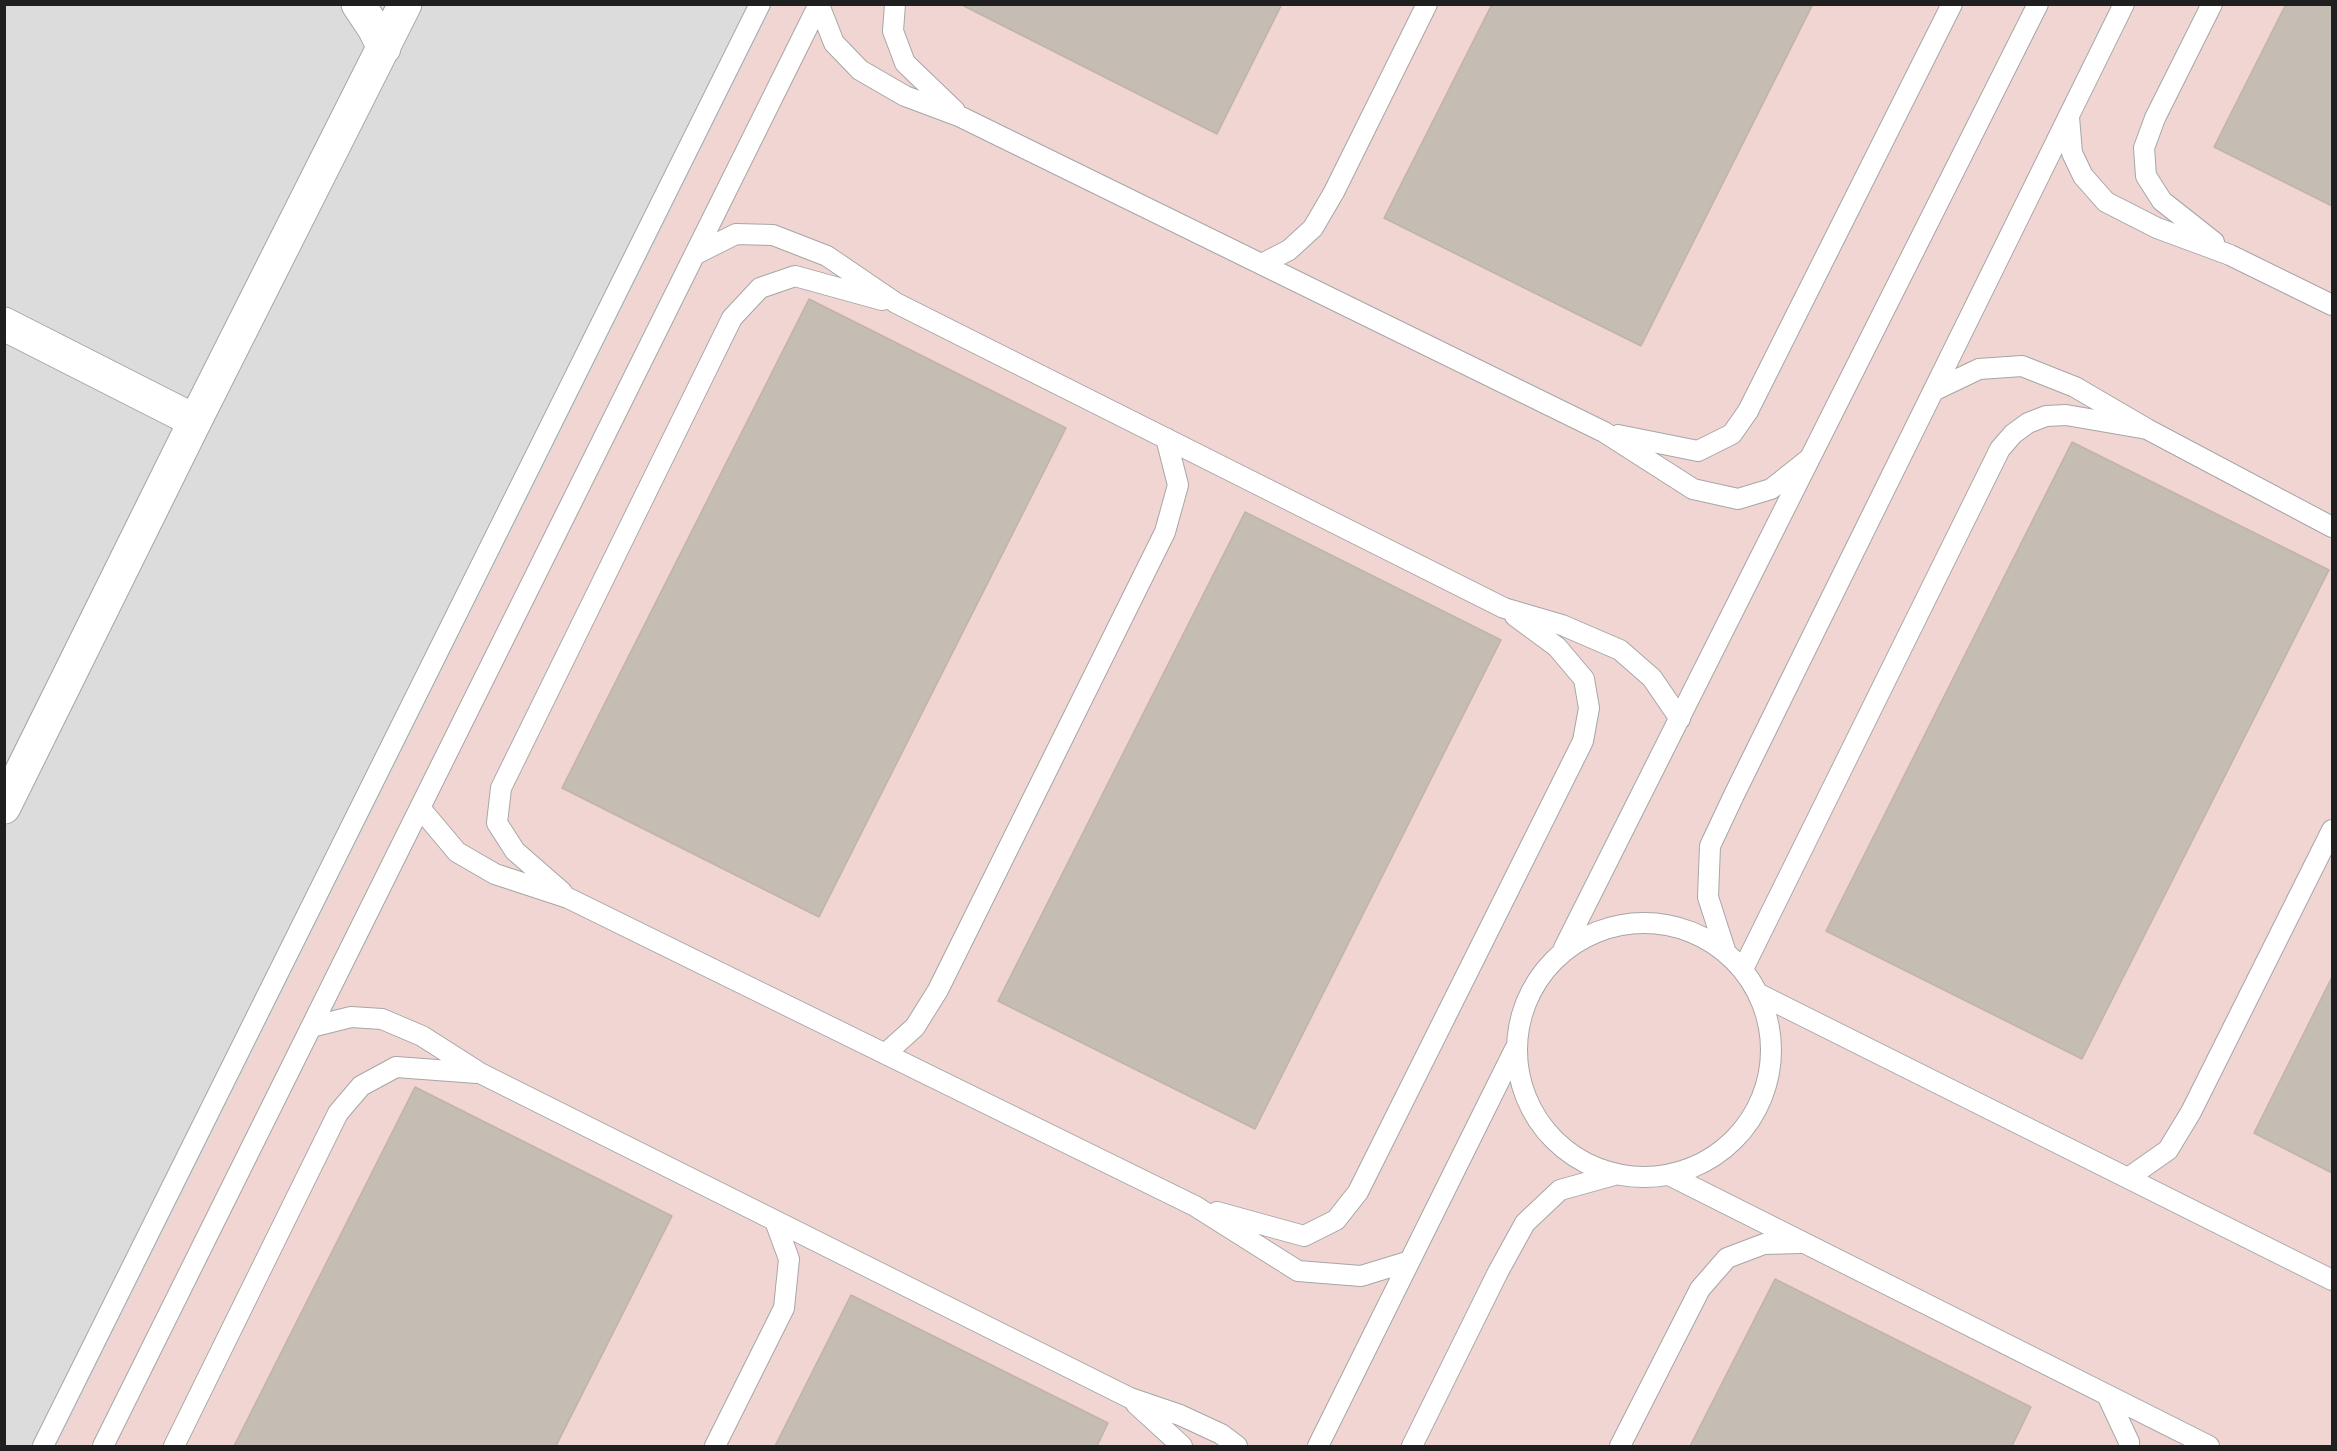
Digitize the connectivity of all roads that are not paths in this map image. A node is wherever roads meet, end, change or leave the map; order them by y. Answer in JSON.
{"nodes":[{"id":1,"x":358,"y":4,"type":"edge"},
{"id":2,"x":405,"y":4,"type":"edge"},
{"id":3,"x":760,"y":4,"type":"edge"},
{"id":4,"x":895,"y":4,"type":"edge"},
{"id":5,"x":1427,"y":4,"type":"edge"},
{"id":6,"x":1952,"y":4,"type":"edge"},
{"id":7,"x":2038,"y":4,"type":"edge"},
{"id":8,"x":2124,"y":4,"type":"edge"},
{"id":9,"x":2212,"y":4,"type":"edge"},
{"id":10,"x":819,"y":5,"type":"edge"},
{"id":11,"x":384,"y":48,"type":"junction"},
{"id":12,"x":962,"y":117,"type":"junction"},
{"id":13,"x":2069,"y":117,"type":"junction"},
{"id":14,"x":696,"y":254,"type":"junction"},
{"id":15,"x":2230,"y":255,"type":"junction"},
{"id":16,"x":1262,"y":264,"type":"junction"},
{"id":17,"x":896,"y":303,"type":"junction"},
{"id":18,"x":2332,"y":306,"type":"edge"},
{"id":19,"x":4,"y":324,"type":"edge"},
{"id":20,"x":1933,"y":391,"type":"junction"},
{"id":21,"x":195,"y":421,"type":"junction"},
{"id":22,"x":2147,"y":429,"type":"junction"},
{"id":23,"x":1604,"y":432,"type":"junction"},
{"id":24,"x":1166,"y":438,"type":"junction"},
{"id":25,"x":1810,"y":458,"type":"junction"},
{"id":26,"x":2332,"y":528,"type":"edge"},
{"id":27,"x":1504,"y":608,"type":"junction"},
{"id":28,"x":1680,"y":719,"type":"junction"},
{"id":29,"x":6,"y":801,"type":"edge"},
{"id":30,"x":420,"y":808,"type":"junction"},
{"id":31,"x":2332,"y":830,"type":"edge"},
{"id":32,"x":568,"y":898,"type":"junction"},
{"id":33,"x":1564,"y":948,"type":"junction"},
{"id":34,"x":1725,"y":950,"type":"junction"},
{"id":35,"x":1743,"y":969,"type":"junction"},
{"id":36,"x":1761,"y":995,"type":"junction"},
{"id":37,"x":311,"y":1027,"type":"junction"},
{"id":38,"x":1515,"y":1049,"type":"junction"},
{"id":39,"x":885,"y":1054,"type":"junction"},
{"id":40,"x":480,"y":1073,"type":"junction"},
{"id":41,"x":1614,"y":1175,"type":"junction"},
{"id":42,"x":1671,"y":1176,"type":"junction"},
{"id":43,"x":2128,"y":1178,"type":"junction"},
{"id":44,"x":1195,"y":1206,"type":"junction"},
{"id":45,"x":775,"y":1221,"type":"junction"},
{"id":46,"x":1804,"y":1243,"type":"junction"},
{"id":47,"x":1410,"y":1261,"type":"junction"},
{"id":48,"x":2332,"y":1280,"type":"edge"},
{"id":49,"x":2107,"y":1395,"type":"junction"},
{"id":50,"x":1130,"y":1398,"type":"junction"},
{"id":51,"x":44,"y":1446,"type":"edge"},
{"id":52,"x":103,"y":1446,"type":"edge"},
{"id":53,"x":174,"y":1446,"type":"edge"},
{"id":54,"x":715,"y":1446,"type":"edge"},
{"id":55,"x":1182,"y":1446,"type":"edge"},
{"id":56,"x":1237,"y":1446,"type":"edge"},
{"id":57,"x":1318,"y":1446,"type":"edge"},
{"id":58,"x":1412,"y":1446,"type":"edge"},
{"id":59,"x":1620,"y":1446,"type":"edge"},
{"id":60,"x":2129,"y":1446,"type":"edge"},
{"id":61,"x":2210,"y":1446,"type":"edge"}],
"edges":[{"from":1,"to":11,"type":"street"},
{"from":2,"to":11,"type":"street"},
{"from":3,"to":51,"type":"lane"},
{"from":4,"to":12,"type":"lane"},
{"from":5,"to":16,"type":"lane"},
{"from":6,"to":23,"type":"lane"},
{"from":7,"to":25,"type":"lane"},
{"from":8,"to":13,"type":"lane"},
{"from":9,"to":15,"type":"lane"},
{"from":10,"to":12,"type":"lane"},
{"from":10,"to":14,"type":"lane"},
{"from":11,"to":21,"type":"street"},
{"from":12,"to":16,"type":"lane"},
{"from":13,"to":15,"type":"lane"},
{"from":13,"to":20,"type":"lane"},
{"from":14,"to":17,"type":"lane"},
{"from":14,"to":30,"type":"lane"},
{"from":15,"to":18,"type":"lane"},
{"from":16,"to":23,"type":"lane"},
{"from":17,"to":24,"type":"lane"},
{"from":17,"to":32,"type":"lane"},
{"from":19,"to":21,"type":"street"},
{"from":20,"to":22,"type":"lane"},
{"from":20,"to":34,"type":"lane"},
{"from":21,"to":29,"type":"street"},
{"from":22,"to":26,"type":"lane"},
{"from":22,"to":35,"type":"lane"},
{"from":23,"to":25,"type":"lane"},
{"from":24,"to":27,"type":"lane"},
{"from":24,"to":39,"type":"lane"},
{"from":25,"to":28,"type":"lane"},
{"from":27,"to":28,"type":"lane"},
{"from":27,"to":44,"type":"lane"},
{"from":28,"to":33,"type":"lane"},
{"from":30,"to":32,"type":"lane"},
{"from":30,"to":37,"type":"lane"},
{"from":31,"to":43,"type":"lane"},
{"from":32,"to":39,"type":"lane"},
{"from":33,"to":34,"type":"lane"},
{"from":33,"to":38,"type":"lane"},
{"from":34,"to":35,"type":"lane"},
{"from":35,"to":36,"type":"lane"},
{"from":36,"to":42,"type":"lane"},
{"from":36,"to":43,"type":"lane"},
{"from":37,"to":40,"type":"lane"},
{"from":37,"to":52,"type":"lane"},
{"from":38,"to":41,"type":"lane"},
{"from":38,"to":47,"type":"lane"},
{"from":39,"to":44,"type":"lane"},
{"from":40,"to":45,"type":"lane"},
{"from":40,"to":53,"type":"lane"},
{"from":41,"to":42,"type":"lane"},
{"from":41,"to":58,"type":"lane"},
{"from":42,"to":46,"type":"lane"},
{"from":43,"to":48,"type":"lane"},
{"from":44,"to":47,"type":"lane"},
{"from":45,"to":50,"type":"lane"},
{"from":45,"to":54,"type":"lane"},
{"from":46,"to":49,"type":"lane"},
{"from":46,"to":59,"type":"lane"},
{"from":47,"to":57,"type":"lane"},
{"from":49,"to":60,"type":"lane"},
{"from":49,"to":61,"type":"lane"},
{"from":50,"to":55,"type":"lane"},
{"from":50,"to":56,"type":"lane"}]}
